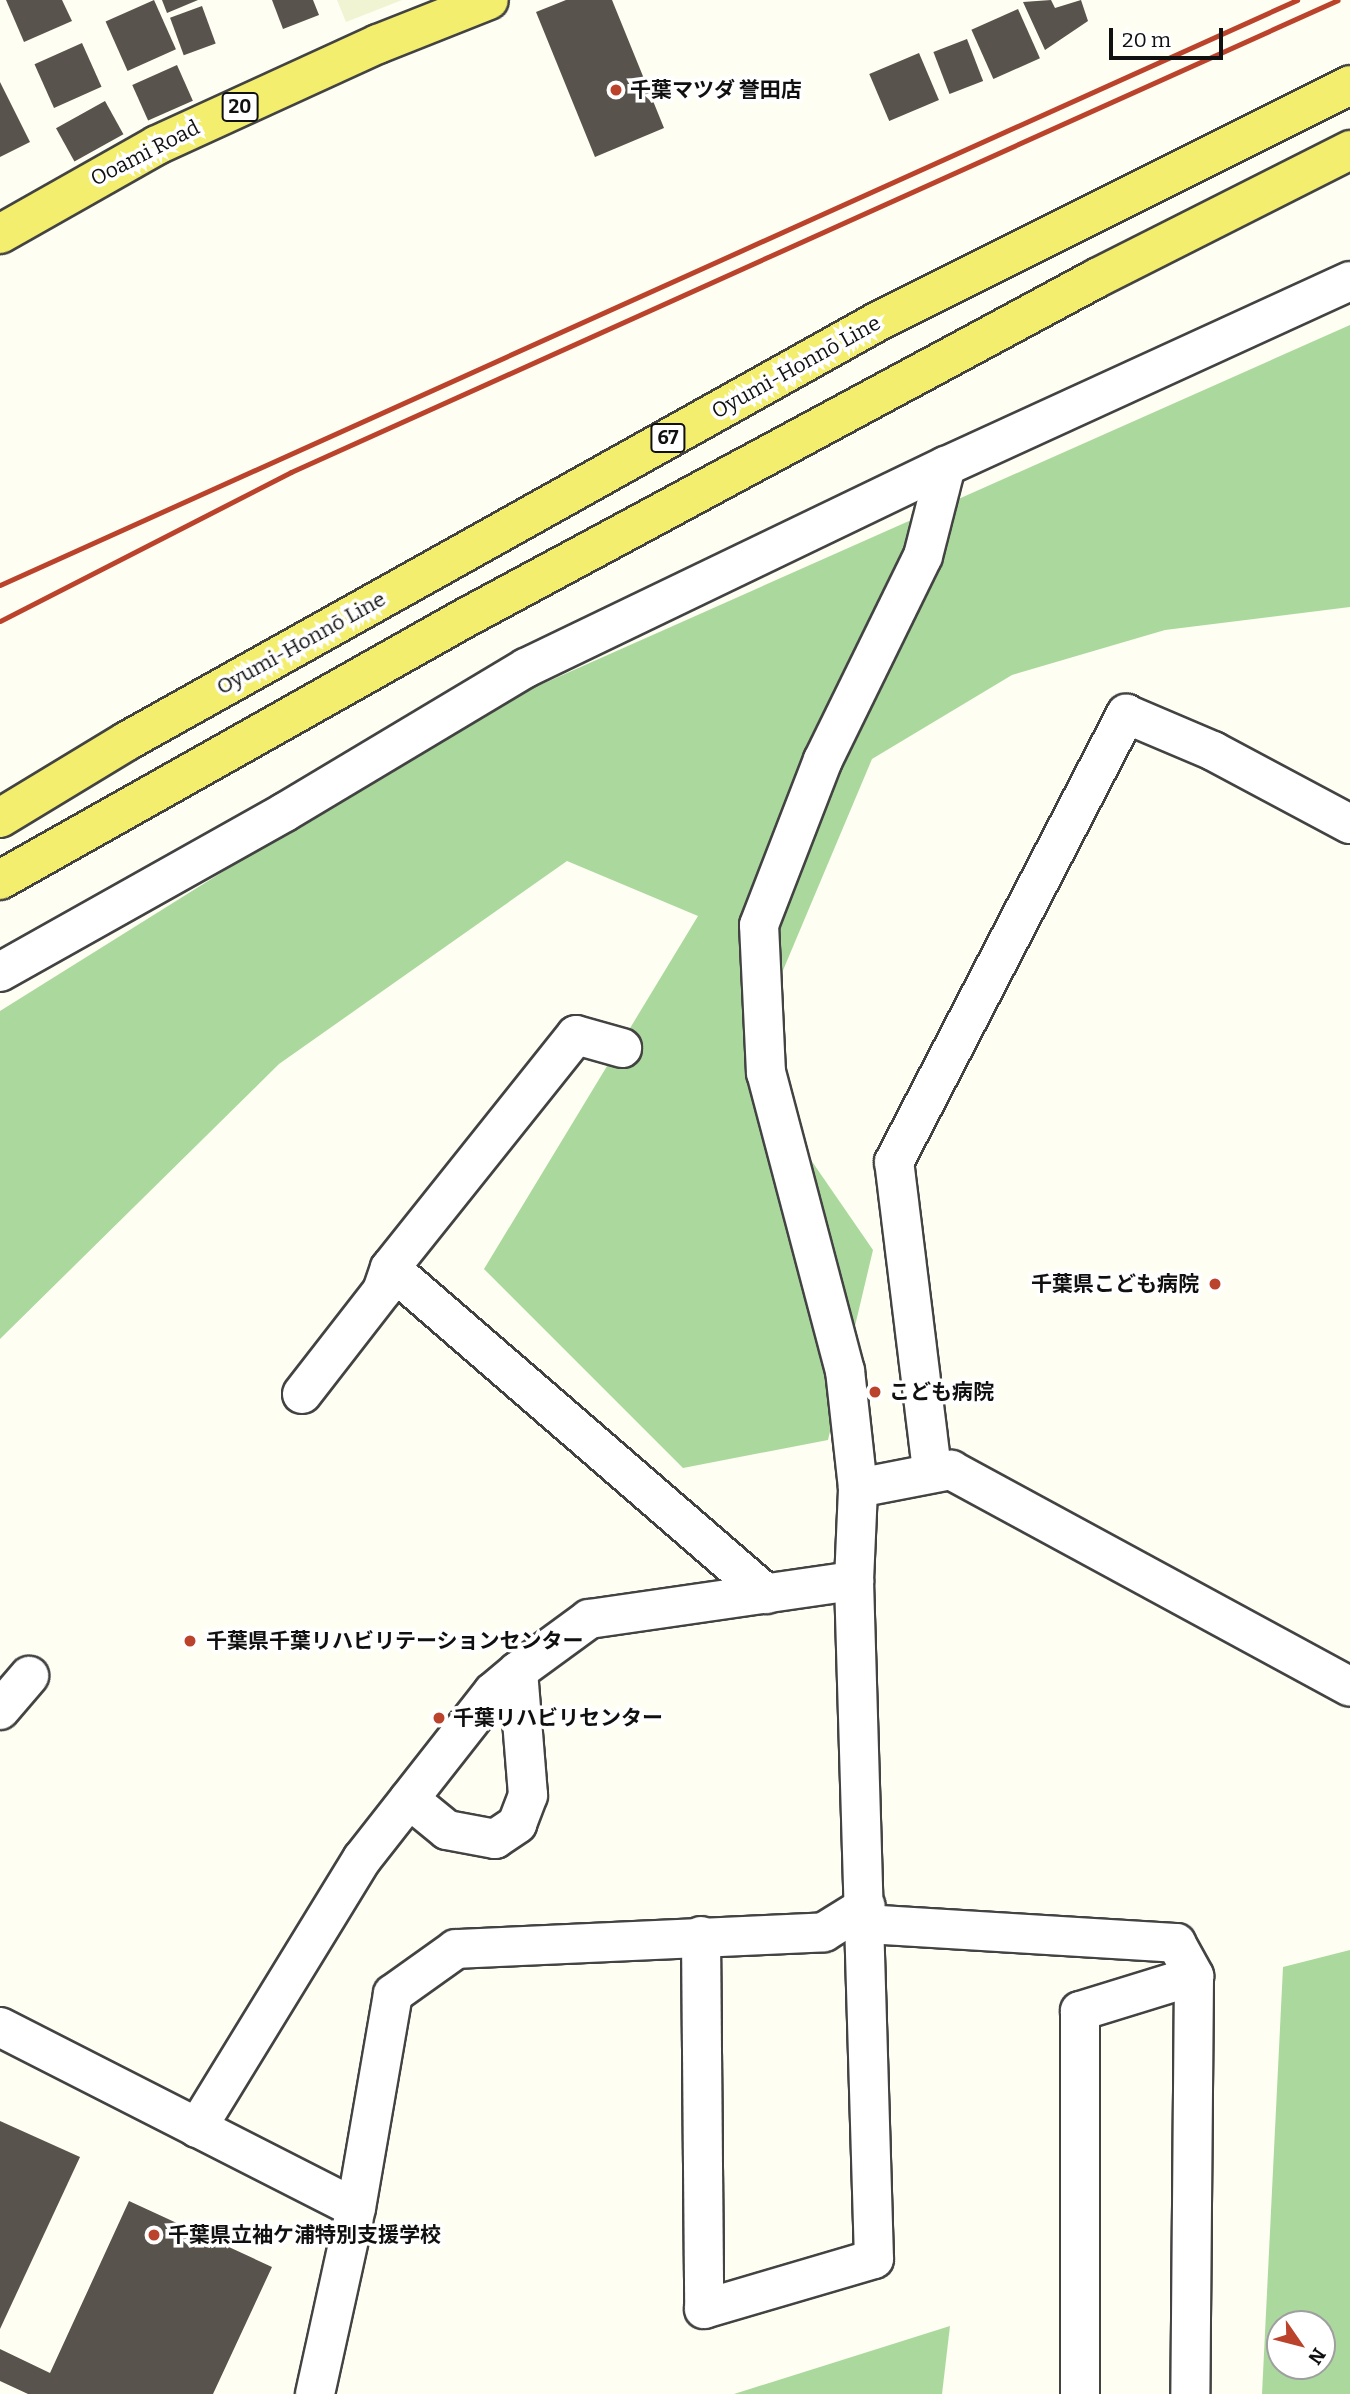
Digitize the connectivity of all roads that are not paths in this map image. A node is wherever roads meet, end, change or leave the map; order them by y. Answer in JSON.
{"nodes":[{"id":1,"x":489,"y":0,"type":"edge"},
{"id":2,"x":1350,"y":85,"type":"edge"},
{"id":3,"x":1350,"y":150,"type":"edge"},
{"id":4,"x":0,"y":234,"type":"edge"},
{"id":5,"x":1350,"y":281,"type":"edge"},
{"id":6,"x":946,"y":466,"type":"junction"},
{"id":7,"x":0,"y":818,"type":"edge"},
{"id":8,"x":1350,"y":824,"type":"edge"},
{"id":9,"x":0,"y":880,"type":"edge"},
{"id":10,"x":0,"y":972,"type":"edge"},
{"id":11,"x":622,"y":1048,"type":"dead end"},
{"id":12,"x":390,"y":1268,"type":"junction"},
{"id":13,"x":302,"y":1394,"type":"dead end"},
{"id":14,"x":932,"y":1470,"type":"junction"},
{"id":15,"x":858,"y":1488,"type":"junction"},
{"id":16,"x":854,"y":1581,"type":"junction"},
{"id":17,"x":766,"y":1594,"type":"junction"},
{"id":18,"x":518,"y":1671,"type":"junction"},
{"id":19,"x":29,"y":1676,"type":"dead end"},
{"id":20,"x":1350,"y":1687,"type":"edge"},
{"id":21,"x":0,"y":1710,"type":"edge"},
{"id":22,"x":409,"y":1799,"type":"junction"},
{"id":23,"x":866,"y":1915,"type":"junction"},
{"id":24,"x":701,"y":1936,"type":"junction"},
{"id":25,"x":1194,"y":1976,"type":"junction"},
{"id":26,"x":0,"y":2027,"type":"edge"},
{"id":27,"x":197,"y":2128,"type":"junction"},
{"id":28,"x":356,"y":2208,"type":"junction"},
{"id":29,"x":315,"y":2394,"type":"edge"},
{"id":30,"x":1080,"y":2394,"type":"edge"},
{"id":31,"x":1190,"y":2394,"type":"edge"}],
"edges":[{"from":1,"to":4,"type":"main road","name":"Ooami Road","number":"20"},
{"from":2,"to":7,"type":"main road","name":"Oyumi-Honnō Line","number":"67"},
{"from":3,"to":9,"type":"main road"},
{"from":5,"to":6,"type":"street"},
{"from":6,"to":10,"type":"street"},
{"from":6,"to":15,"type":"street"},
{"from":8,"to":14,"type":"street"},
{"from":11,"to":12,"type":"street"},
{"from":12,"to":13,"type":"street"},
{"from":12,"to":17,"type":"street"},
{"from":14,"to":15,"type":"street"},
{"from":14,"to":20,"type":"street"},
{"from":15,"to":16,"type":"street"},
{"from":16,"to":17,"type":"street"},
{"from":16,"to":23,"type":"street"},
{"from":17,"to":18,"type":"street"},
{"from":18,"to":22,"type":"street"},
{"from":18,"to":22,"type":"street"},
{"from":19,"to":21,"type":"street"},
{"from":22,"to":27,"type":"street"},
{"from":23,"to":24,"type":"street"},
{"from":23,"to":24,"type":"street"},
{"from":23,"to":25,"type":"street"},
{"from":24,"to":28,"type":"street"},
{"from":25,"to":30,"type":"street"},
{"from":25,"to":31,"type":"street"},
{"from":26,"to":27,"type":"street"},
{"from":27,"to":28,"type":"street"},
{"from":28,"to":29,"type":"street"}]}
